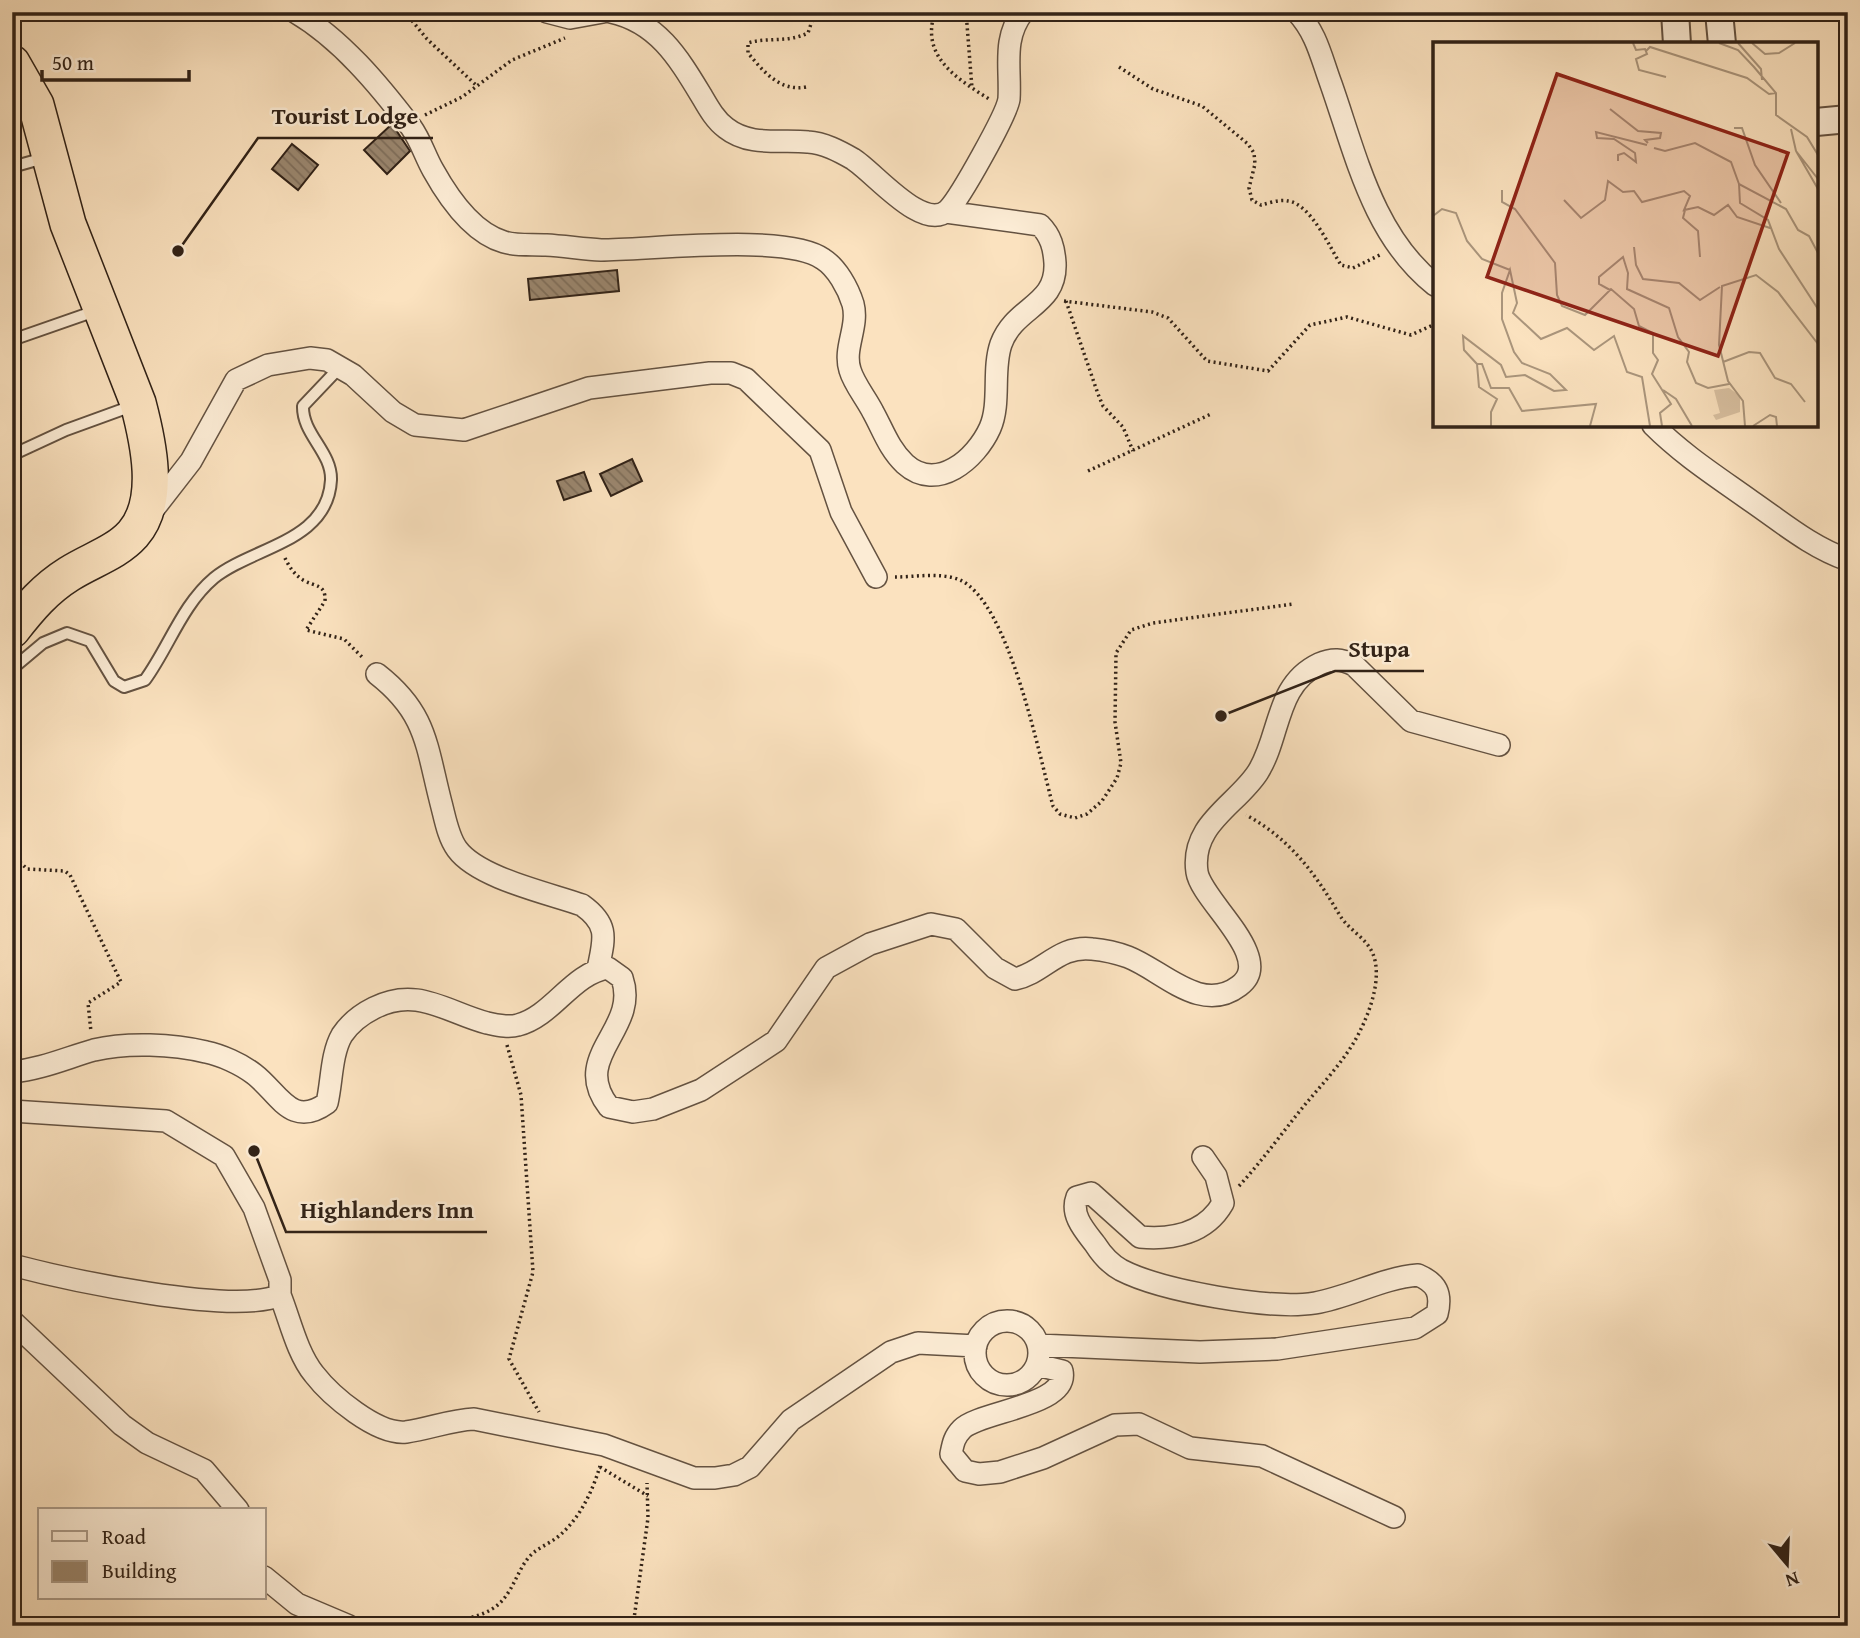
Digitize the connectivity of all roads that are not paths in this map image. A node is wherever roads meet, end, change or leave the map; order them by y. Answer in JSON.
{"nodes":[{"id":1,"x":295,"y":12,"type":"edge"},
{"id":2,"x":547,"y":12,"type":"edge"},
{"id":3,"x":1023,"y":12,"type":"edge"},
{"id":4,"x":1297,"y":12,"type":"edge"},
{"id":5,"x":1675,"y":12,"type":"edge"},
{"id":6,"x":1719,"y":12,"type":"edge"},
{"id":7,"x":601,"y":13,"type":"edge"},
{"id":8,"x":1677,"y":42,"type":"edge"},
{"id":9,"x":1722,"y":42,"type":"edge"},
{"id":10,"x":12,"y":62,"type":"edge"},
{"id":11,"x":1848,"y":119,"type":"edge"},
{"id":12,"x":1818,"y":122,"type":"edge"},
{"id":13,"x":50,"y":156,"type":"junction"},
{"id":14,"x":12,"y":167,"type":"edge"},
{"id":15,"x":946,"y":212,"type":"junction"},
{"id":16,"x":1433,"y":283,"type":"edge"},
{"id":17,"x":101,"y":309,"type":"junction"},
{"id":18,"x":12,"y":340,"type":"edge"},
{"id":19,"x":341,"y":366,"type":"junction"},
{"id":20,"x":138,"y":403,"type":"junction"},
{"id":21,"x":1655,"y":427,"type":"edge"},
{"id":22,"x":12,"y":455,"type":"edge"},
{"id":23,"x":134,"y":533,"type":"junction"},
{"id":24,"x":1848,"y":560,"type":"edge"},
{"id":25,"x":876,"y":577,"type":"road end"},
{"id":26,"x":12,"y":630,"type":"edge"},
{"id":27,"x":12,"y":669,"type":"edge"},
{"id":28,"x":377,"y":674,"type":"road end"},
{"id":29,"x":1499,"y":745,"type":"dead end"},
{"id":30,"x":598,"y":969,"type":"junction"},
{"id":31,"x":12,"y":1072,"type":"edge"},
{"id":32,"x":12,"y":1111,"type":"edge"},
{"id":33,"x":1203,"y":1157,"type":"dead end"},
{"id":34,"x":12,"y":1265,"type":"edge"},
{"id":35,"x":280,"y":1295,"type":"junction"},
{"id":36,"x":12,"y":1321,"type":"edge"},
{"id":37,"x":976,"y":1346,"type":"junction"},
{"id":38,"x":1037,"y":1355,"type":"junction"},
{"id":39,"x":236,"y":1508,"type":"edge"},
{"id":40,"x":1394,"y":1517,"type":"dead end"},
{"id":41,"x":266,"y":1579,"type":"edge"},
{"id":42,"x":349,"y":1626,"type":"edge"}],
"edges":[{"from":1,"to":15,"type":"street"},
{"from":2,"to":7,"type":"street"},
{"from":3,"to":15,"type":"street"},
{"from":4,"to":16,"type":"street"},
{"from":5,"to":8,"type":"street"},
{"from":6,"to":9,"type":"street"},
{"from":7,"to":15,"type":"street"},
{"from":10,"to":13,"type":"highway"},
{"from":11,"to":12,"type":"street"},
{"from":13,"to":14,"type":"lane"},
{"from":13,"to":17,"type":"highway"},
{"from":17,"to":18,"type":"lane"},
{"from":17,"to":20,"type":"highway"},
{"from":19,"to":23,"type":"street"},
{"from":19,"to":25,"type":"street"},
{"from":19,"to":27,"type":"lane"},
{"from":20,"to":22,"type":"lane"},
{"from":20,"to":23,"type":"highway"},
{"from":21,"to":24,"type":"street"},
{"from":23,"to":26,"type":"highway"},
{"from":28,"to":30,"type":"street"},
{"from":29,"to":30,"type":"street"},
{"from":30,"to":31,"type":"street"},
{"from":32,"to":35,"type":"street"},
{"from":33,"to":38,"type":"street"},
{"from":34,"to":35,"type":"street"},
{"from":35,"to":37,"type":"street"},
{"from":36,"to":39,"type":"street"},
{"from":37,"to":38,"type":"street"},
{"from":37,"to":38,"type":"street"},
{"from":38,"to":40,"type":"street"},
{"from":41,"to":42,"type":"street"}]}
